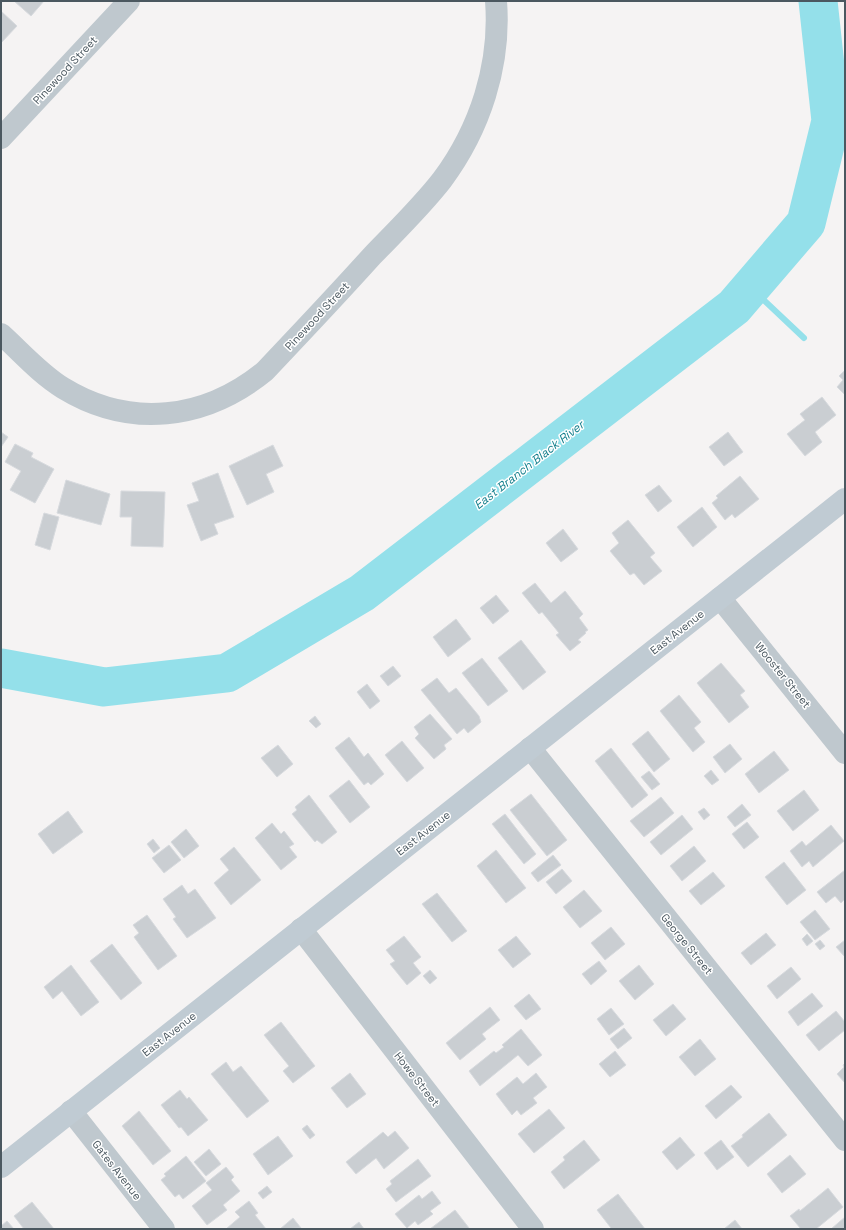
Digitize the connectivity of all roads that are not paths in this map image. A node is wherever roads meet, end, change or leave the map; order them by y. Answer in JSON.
{"nodes":[{"id":1,"x":129,"y":1,"type":"edge"},
{"id":2,"x":496,"y":1,"type":"edge"},
{"id":3,"x":1,"y":138,"type":"edge"},
{"id":4,"x":1,"y":334,"type":"edge"},
{"id":5,"x":845,"y":498,"type":"edge"},
{"id":6,"x":720,"y":598,"type":"junction"},
{"id":7,"x":530,"y":748,"type":"junction"},
{"id":8,"x":845,"y":753,"type":"edge"},
{"id":9,"x":301,"y":929,"type":"junction"},
{"id":10,"x":71,"y":1112,"type":"junction"},
{"id":11,"x":845,"y":1140,"type":"edge"},
{"id":12,"x":1,"y":1167,"type":"edge"},
{"id":13,"x":164,"y":1229,"type":"edge"},
{"id":14,"x":533,"y":1229,"type":"edge"}],
"edges":[{"from":1,"to":3,"type":"street","name":"Pinewood Street"},
{"from":2,"to":4,"type":"street","name":"Pinewood Street"},
{"from":5,"to":6,"type":"street","name":"East Avenue"},
{"from":6,"to":7,"type":"street","name":"East Avenue"},
{"from":6,"to":8,"type":"street","name":"Wooster Street"},
{"from":7,"to":9,"type":"street","name":"East Avenue"},
{"from":7,"to":11,"type":"street","name":"George Street"},
{"from":9,"to":10,"type":"street","name":"East Avenue"},
{"from":9,"to":14,"type":"street","name":"Howe Street"},
{"from":10,"to":12,"type":"street","name":"East Avenue"},
{"from":10,"to":13,"type":"street","name":"Gates Avenue"}]}
